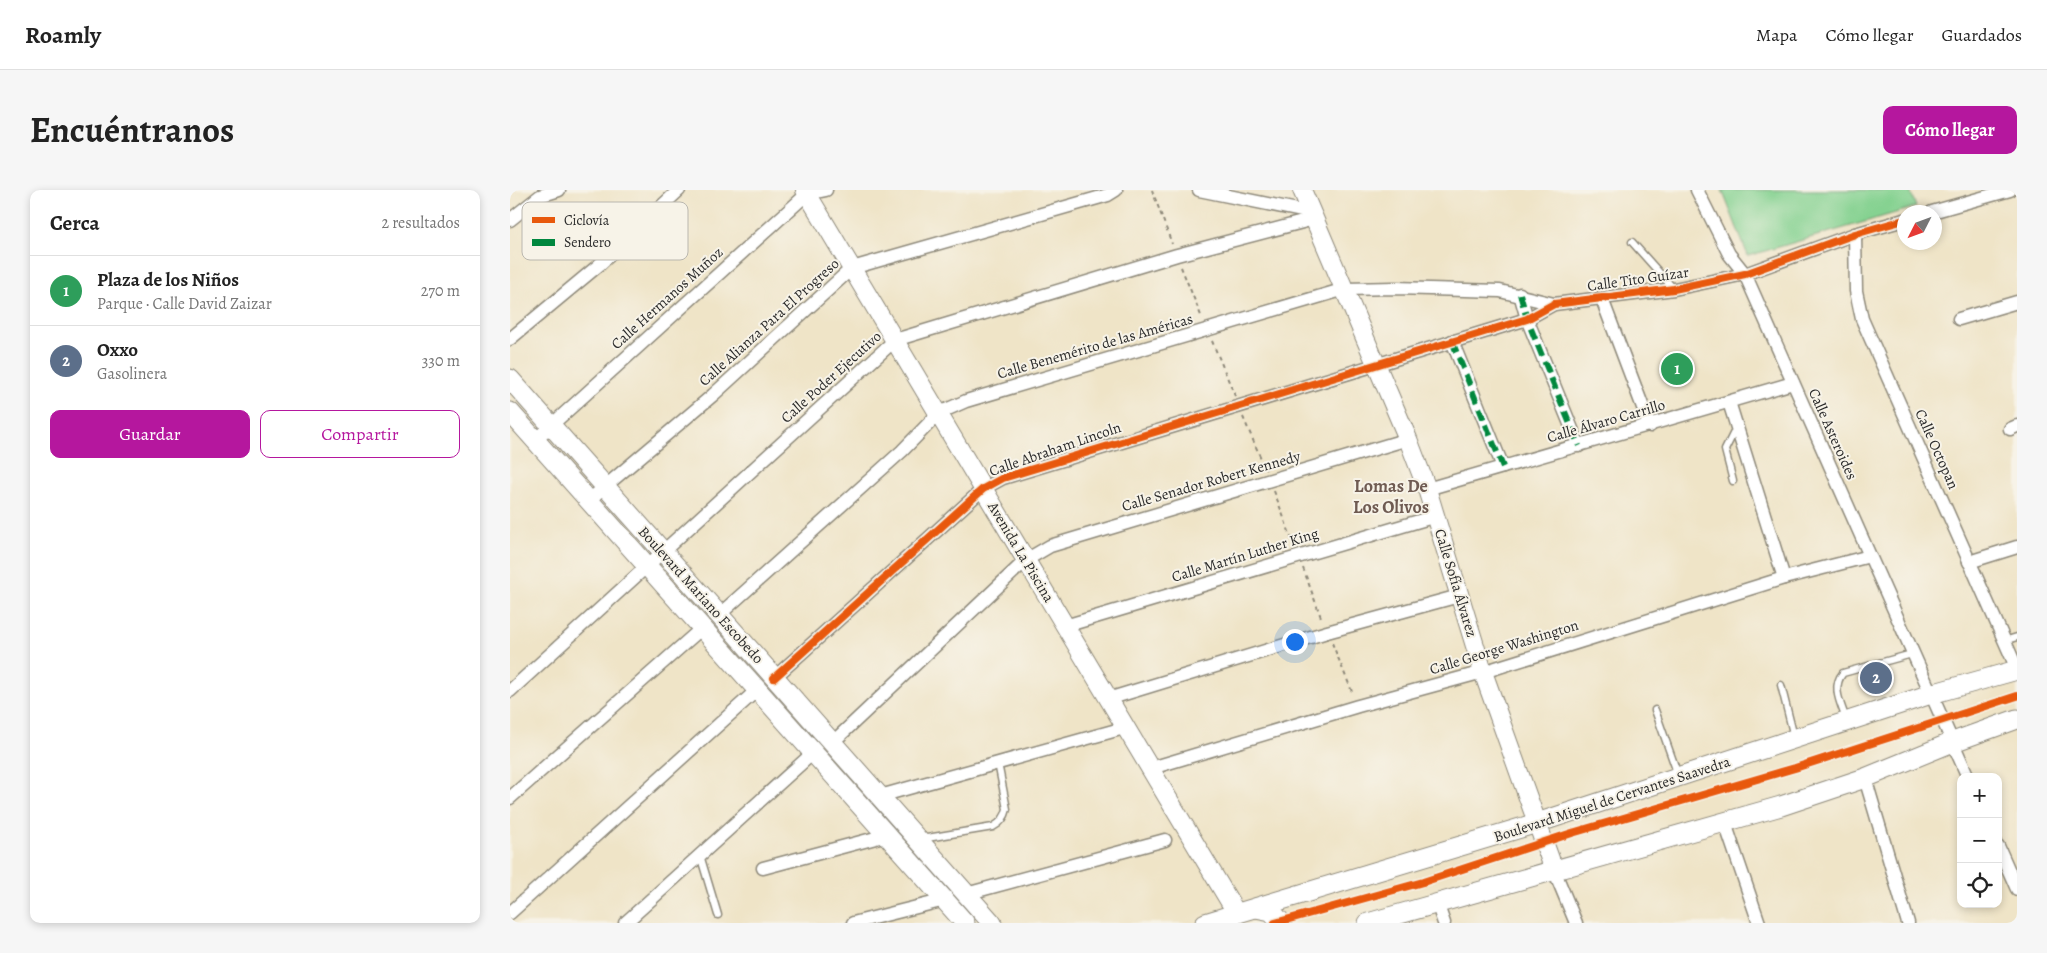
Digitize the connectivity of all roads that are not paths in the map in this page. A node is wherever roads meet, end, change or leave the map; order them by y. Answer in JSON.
{"nodes":[{"id":1,"x":559,"y":190,"type":"edge"},
{"id":2,"x":679,"y":190,"type":"edge"},
{"id":3,"x":826,"y":190,"type":"edge"},
{"id":4,"x":1116,"y":190,"type":"edge"},
{"id":5,"x":1199,"y":190,"type":"edge"},
{"id":6,"x":1302,"y":190,"type":"edge"},
{"id":7,"x":1697,"y":190,"type":"edge"},
{"id":8,"x":2010,"y":190,"type":"edge"},
{"id":9,"x":806,"y":192,"type":"edge"},
{"id":10,"x":532,"y":202,"type":"edge"},
{"id":11,"x":666,"y":202,"type":"edge"},
{"id":12,"x":1942,"y":209,"type":"edge"},
{"id":13,"x":522,"y":210,"type":"edge"},
{"id":14,"x":1313,"y":216,"type":"junction"},
{"id":15,"x":510,"y":220,"type":"edge"},
{"id":16,"x":1897,"y":222,"type":"edge"},
{"id":17,"x":1855,"y":234,"type":"junction"},
{"id":18,"x":1632,"y":242,"type":"dead end"},
{"id":19,"x":604,"y":260,"type":"edge"},
{"id":20,"x":852,"y":268,"type":"junction"},
{"id":21,"x":1745,"y":274,"type":"junction"},
{"id":22,"x":1345,"y":289,"type":"junction"},
{"id":23,"x":1674,"y":289,"type":"junction"},
{"id":24,"x":1520,"y":294,"type":"junction"},
{"id":25,"x":1602,"y":299,"type":"junction"},
{"id":26,"x":2017,"y":302,"type":"edge"},
{"id":27,"x":1554,"y":304,"type":"junction"},
{"id":28,"x":1527,"y":319,"type":"junction"},
{"id":29,"x":1959,"y":319,"type":"dead end"},
{"id":30,"x":510,"y":339,"type":"edge"},
{"id":31,"x":895,"y":340,"type":"junction"},
{"id":32,"x":1452,"y":341,"type":"junction"},
{"id":33,"x":1376,"y":365,"type":"junction"},
{"id":34,"x":510,"y":379,"type":"edge"},
{"id":35,"x":1793,"y":383,"type":"junction"},
{"id":36,"x":1729,"y":402,"type":"junction"},
{"id":37,"x":939,"y":413,"type":"junction"},
{"id":38,"x":511,"y":417,"type":"edge"},
{"id":39,"x":550,"y":426,"type":"junction"},
{"id":40,"x":1650,"y":426,"type":"junction"},
{"id":41,"x":1737,"y":427,"type":"junction"},
{"id":42,"x":535,"y":440,"type":"junction"},
{"id":43,"x":1408,"y":440,"type":"junction"},
{"id":44,"x":1579,"y":446,"type":"junction"},
{"id":45,"x":1503,"y":467,"type":"junction"},
{"id":46,"x":1733,"y":481,"type":"dead end"},
{"id":47,"x":604,"y":487,"type":"junction"},
{"id":48,"x":983,"y":489,"type":"junction"},
{"id":49,"x":1427,"y":489,"type":"junction"},
{"id":50,"x":588,"y":501,"type":"junction"},
{"id":51,"x":1436,"y":516,"type":"junction"},
{"id":52,"x":2017,"y":547,"type":"edge"},
{"id":53,"x":662,"y":553,"type":"junction"},
{"id":54,"x":1870,"y":556,"type":"junction"},
{"id":55,"x":1026,"y":560,"type":"junction"},
{"id":56,"x":1969,"y":562,"type":"junction"},
{"id":57,"x":647,"y":567,"type":"junction"},
{"id":58,"x":1784,"y":578,"type":"junction"},
{"id":59,"x":1459,"y":596,"type":"junction"},
{"id":60,"x":719,"y":616,"type":"junction"},
{"id":61,"x":1065,"y":626,"type":"junction"},
{"id":62,"x":702,"y":628,"type":"junction"},
{"id":63,"x":2017,"y":636,"type":"edge"},
{"id":64,"x":2004,"y":641,"type":"junction"},
{"id":65,"x":1912,"y":654,"type":"junction"},
{"id":66,"x":2017,"y":670,"type":"edge"},
{"id":67,"x":1484,"y":672,"type":"junction"},
{"id":68,"x":774,"y":678,"type":"junction"},
{"id":69,"x":1781,"y":685,"type":"dead end"},
{"id":70,"x":757,"y":690,"type":"junction"},
{"id":71,"x":510,"y":691,"type":"edge"},
{"id":72,"x":1931,"y":694,"type":"junction"},
{"id":73,"x":1108,"y":699,"type":"junction"},
{"id":74,"x":1655,"y":710,"type":"dead end"},
{"id":75,"x":2017,"y":719,"type":"edge"},
{"id":76,"x":1847,"y":723,"type":"junction"},
{"id":77,"x":1124,"y":728,"type":"junction"},
{"id":78,"x":1794,"y":740,"type":"junction"},
{"id":79,"x":1953,"y":742,"type":"junction"},
{"id":80,"x":832,"y":743,"type":"junction"},
{"id":81,"x":814,"y":752,"type":"junction"},
{"id":82,"x":998,"y":763,"type":"junction"},
{"id":83,"x":1148,"y":769,"type":"junction"},
{"id":84,"x":1966,"y":773,"type":"edge"},
{"id":85,"x":1679,"y":778,"type":"junction"},
{"id":86,"x":1865,"y":778,"type":"junction"},
{"id":87,"x":880,"y":796,"type":"junction"},
{"id":88,"x":510,"y":798,"type":"edge"},
{"id":89,"x":1537,"y":823,"type":"junction"},
{"id":90,"x":1725,"y":823,"type":"junction"},
{"id":91,"x":887,"y":835,"type":"junction"},
{"id":92,"x":918,"y":840,"type":"junction"},
{"id":93,"x":1165,"y":840,"type":"dead end"},
{"id":94,"x":700,"y":855,"type":"junction"},
{"id":95,"x":2002,"y":855,"type":"edge"},
{"id":96,"x":763,"y":868,"type":"dead end"},
{"id":97,"x":1554,"y":870,"type":"junction"},
{"id":98,"x":2017,"y":889,"type":"edge"},
{"id":99,"x":966,"y":894,"type":"junction"},
{"id":100,"x":945,"y":900,"type":"junction"},
{"id":101,"x":1437,"y":903,"type":"junction"},
{"id":102,"x":1256,"y":908,"type":"junction"},
{"id":103,"x":510,"y":913,"type":"edge"},
{"id":104,"x":1237,"y":914,"type":"junction"},
{"id":105,"x":718,"y":915,"type":"dead end"},
{"id":106,"x":625,"y":923,"type":"edge"},
{"id":107,"x":853,"y":923,"type":"edge"},
{"id":108,"x":965,"y":923,"type":"edge"},
{"id":109,"x":992,"y":923,"type":"edge"},
{"id":110,"x":1205,"y":923,"type":"edge"},
{"id":111,"x":1282,"y":923,"type":"edge"},
{"id":112,"x":1368,"y":923,"type":"edge"},
{"id":113,"x":1444,"y":923,"type":"edge"},
{"id":114,"x":1576,"y":923,"type":"edge"},
{"id":115,"x":1759,"y":923,"type":"edge"},
{"id":116,"x":1908,"y":923,"type":"edge"}],
"edges":[{"from":1,"to":10,"type":"street"},
{"from":2,"to":11,"type":"street"},
{"from":3,"to":9,"type":"street"},
{"from":4,"to":20,"type":"street","name":"Calle Alianza Para El Progreso"},
{"from":5,"to":14,"type":"street"},
{"from":6,"to":14,"type":"street","name":"Calle Sofía Álvarez"},
{"from":7,"to":21,"type":"street","name":"Calle Asteroides"},
{"from":8,"to":12,"type":"street"},
{"from":9,"to":20,"type":"street","name":"Avenida La Piscina"},
{"from":9,"to":39,"type":"street","name":"Calle Hermanos Muñoz"},
{"from":13,"to":15,"type":"street"},
{"from":14,"to":22,"type":"street","name":"Calle Sofía Álvarez"},
{"from":14,"to":31,"type":"street","name":"Calle Poder Ejecutivo"},
{"from":16,"to":17,"type":"street","name":"Calle Tito Guízar"},
{"from":17,"to":21,"type":"street","name":"Calle Tito Guízar"},
{"from":17,"to":56,"type":"street","name":"Calle Octopan"},
{"from":18,"to":23,"type":"lane"},
{"from":19,"to":30,"type":"street"},
{"from":20,"to":31,"type":"street","name":"Avenida La Piscina"},
{"from":20,"to":47,"type":"street","name":"Calle Alianza Para El Progreso"},
{"from":21,"to":23,"type":"street","name":"Calle Tito Guízar"},
{"from":21,"to":35,"type":"street","name":"Calle Asteroides"},
{"from":22,"to":24,"type":"street","name":"Calle Benemérito de las Américas"},
{"from":22,"to":33,"type":"street","name":"Calle Sofía Álvarez"},
{"from":22,"to":37,"type":"street","name":"Calle Benemérito de las Américas"},
{"from":23,"to":25,"type":"street","name":"Calle Tito Guízar"},
{"from":24,"to":27,"type":"street","name":"Calle Benemérito de las Américas"},
{"from":24,"to":28,"type":"street"},
{"from":25,"to":27,"type":"street","name":"Calle Tito Guízar"},
{"from":25,"to":40,"type":"street"},
{"from":26,"to":29,"type":"street"},
{"from":27,"to":28,"type":"street","name":"Calle Tito Guízar"},
{"from":28,"to":32,"type":"street","name":"Calle Tito Guízar"},
{"from":28,"to":44,"type":"street"},
{"from":31,"to":37,"type":"street","name":"Avenida La Piscina"},
{"from":31,"to":53,"type":"street","name":"Calle Poder Ejecutivo"},
{"from":32,"to":33,"type":"street","name":"Calle Tito Guízar"},
{"from":32,"to":45,"type":"street"},
{"from":33,"to":43,"type":"street","name":"Calle Sofía Álvarez"},
{"from":33,"to":48,"type":"street","name":"Calle Abraham Lincoln"},
{"from":34,"to":39,"type":"main road","name":"Boulevard Mariano Escobedo"},
{"from":35,"to":36,"type":"street","name":"Calle Álvaro Carrillo"},
{"from":35,"to":54,"type":"street","name":"Calle Asteroides"},
{"from":36,"to":40,"type":"street","name":"Calle Álvaro Carrillo"},
{"from":36,"to":41,"type":"street"},
{"from":37,"to":48,"type":"street","name":"Avenida La Piscina"},
{"from":37,"to":60,"type":"street","name":"Calle Benemérito de las Américas"},
{"from":38,"to":42,"type":"main road","name":"Boulevard Mariano Escobedo"},
{"from":39,"to":42,"type":"street","name":"Calle Hermanos Muñoz"},
{"from":39,"to":47,"type":"main road","name":"Boulevard Mariano Escobedo"},
{"from":40,"to":44,"type":"street","name":"Calle Álvaro Carrillo"},
{"from":41,"to":46,"type":"lane"},
{"from":41,"to":58,"type":"street"},
{"from":42,"to":50,"type":"main road","name":"Boulevard Mariano Escobedo"},
{"from":43,"to":49,"type":"street","name":"Calle Sofía Álvarez"},
{"from":43,"to":55,"type":"street","name":"Calle Senador Robert Kennedy"},
{"from":44,"to":45,"type":"street","name":"Calle Álvaro Carrillo"},
{"from":45,"to":49,"type":"street","name":"Calle Álvaro Carrillo"},
{"from":47,"to":50,"type":"street","name":"Calle Alianza Para El Progreso"},
{"from":47,"to":53,"type":"main road","name":"Boulevard Mariano Escobedo"},
{"from":48,"to":55,"type":"street","name":"Avenida La Piscina"},
{"from":48,"to":68,"type":"street","name":"Calle Abraham Lincoln"},
{"from":49,"to":51,"type":"street","name":"Calle Sofía Álvarez"},
{"from":50,"to":57,"type":"main road","name":"Boulevard Mariano Escobedo"},
{"from":51,"to":59,"type":"street","name":"Calle Sofía Álvarez"},
{"from":51,"to":61,"type":"street","name":"Calle Martín Luther King"},
{"from":52,"to":56,"type":"street"},
{"from":53,"to":57,"type":"street","name":"Calle Poder Ejecutivo"},
{"from":53,"to":60,"type":"main road","name":"Boulevard Mariano Escobedo"},
{"from":54,"to":58,"type":"street","name":"Calle George Washington"},
{"from":54,"to":65,"type":"street","name":"Calle Asteroides"},
{"from":55,"to":61,"type":"street","name":"Avenida La Piscina"},
{"from":55,"to":80,"type":"street","name":"Calle Senador Robert Kennedy"},
{"from":56,"to":64,"type":"street","name":"Calle Octopan"},
{"from":57,"to":62,"type":"main road","name":"Boulevard Mariano Escobedo"},
{"from":57,"to":71,"type":"street","name":"Calle Poder Ejecutivo"},
{"from":58,"to":67,"type":"street","name":"Calle George Washington"},
{"from":59,"to":67,"type":"street","name":"Calle Sofía Álvarez"},
{"from":59,"to":73,"type":"street"},
{"from":60,"to":68,"type":"main road","name":"Boulevard Mariano Escobedo"},
{"from":61,"to":73,"type":"street","name":"Avenida La Piscina"},
{"from":62,"to":70,"type":"main road","name":"Boulevard Mariano Escobedo"},
{"from":62,"to":88,"type":"street"},
{"from":63,"to":64,"type":"lane"},
{"from":64,"to":66,"type":"street","name":"Calle Octopan"},
{"from":65,"to":72,"type":"street","name":"Calle Asteroides"},
{"from":65,"to":76,"type":"lane"},
{"from":66,"to":72,"type":"main road","name":"Boulevard Miguel de Cervantes Saavedra"},
{"from":67,"to":83,"type":"street","name":"Calle George Washington"},
{"from":67,"to":89,"type":"street","name":"Calle Sofía Álvarez"},
{"from":68,"to":80,"type":"main road","name":"Boulevard Mariano Escobedo"},
{"from":69,"to":78,"type":"lane"},
{"from":70,"to":81,"type":"main road","name":"Boulevard Mariano Escobedo"},
{"from":70,"to":103,"type":"street"},
{"from":72,"to":76,"type":"main road","name":"Boulevard Miguel de Cervantes Saavedra"},
{"from":72,"to":79,"type":"street","name":"Calle Asteroides"},
{"from":73,"to":77,"type":"street","name":"Avenida La Piscina"},
{"from":74,"to":85,"type":"lane"},
{"from":75,"to":79,"type":"main road"},
{"from":76,"to":78,"type":"main road","name":"Boulevard Miguel de Cervantes Saavedra"},
{"from":77,"to":82,"type":"street"},
{"from":77,"to":83,"type":"street","name":"Avenida La Piscina"},
{"from":78,"to":85,"type":"main road","name":"Boulevard Miguel de Cervantes Saavedra"},
{"from":79,"to":84,"type":"street","name":"Calle Asteroides"},
{"from":79,"to":86,"type":"main road"},
{"from":80,"to":87,"type":"main road","name":"Boulevard Mariano Escobedo"},
{"from":81,"to":91,"type":"main road","name":"Boulevard Mariano Escobedo"},
{"from":81,"to":94,"type":"street"},
{"from":82,"to":87,"type":"street"},
{"from":82,"to":92,"type":"lane"},
{"from":83,"to":104,"type":"street","name":"Avenida La Piscina"},
{"from":85,"to":89,"type":"main road","name":"Boulevard Miguel de Cervantes Saavedra"},
{"from":86,"to":90,"type":"main road"},
{"from":86,"to":116,"type":"street"},
{"from":87,"to":92,"type":"main road","name":"Boulevard Mariano Escobedo"},
{"from":89,"to":97,"type":"street","name":"Calle Sofía Álvarez"},
{"from":89,"to":102,"type":"main road","name":"Boulevard Miguel de Cervantes Saavedra"},
{"from":90,"to":97,"type":"main road"},
{"from":90,"to":115,"type":"street"},
{"from":91,"to":96,"type":"street"},
{"from":91,"to":100,"type":"main road","name":"Boulevard Mariano Escobedo"},
{"from":92,"to":99,"type":"main road","name":"Boulevard Mariano Escobedo"},
{"from":93,"to":99,"type":"street"},
{"from":94,"to":105,"type":"lane"},
{"from":94,"to":106,"type":"street"},
{"from":95,"to":98,"type":"street"},
{"from":97,"to":101,"type":"main road"},
{"from":97,"to":114,"type":"street"},
{"from":99,"to":109,"type":"main road","name":"Boulevard Mariano Escobedo"},
{"from":100,"to":107,"type":"street"},
{"from":100,"to":108,"type":"main road","name":"Boulevard Mariano Escobedo"},
{"from":101,"to":112,"type":"main road"},
{"from":101,"to":113,"type":"street"},
{"from":102,"to":104,"type":"main road","name":"Boulevard Miguel de Cervantes Saavedra"},
{"from":102,"to":111,"type":"main road"},
{"from":104,"to":110,"type":"main road","name":"Boulevard Miguel de Cervantes Saavedra"}]}
